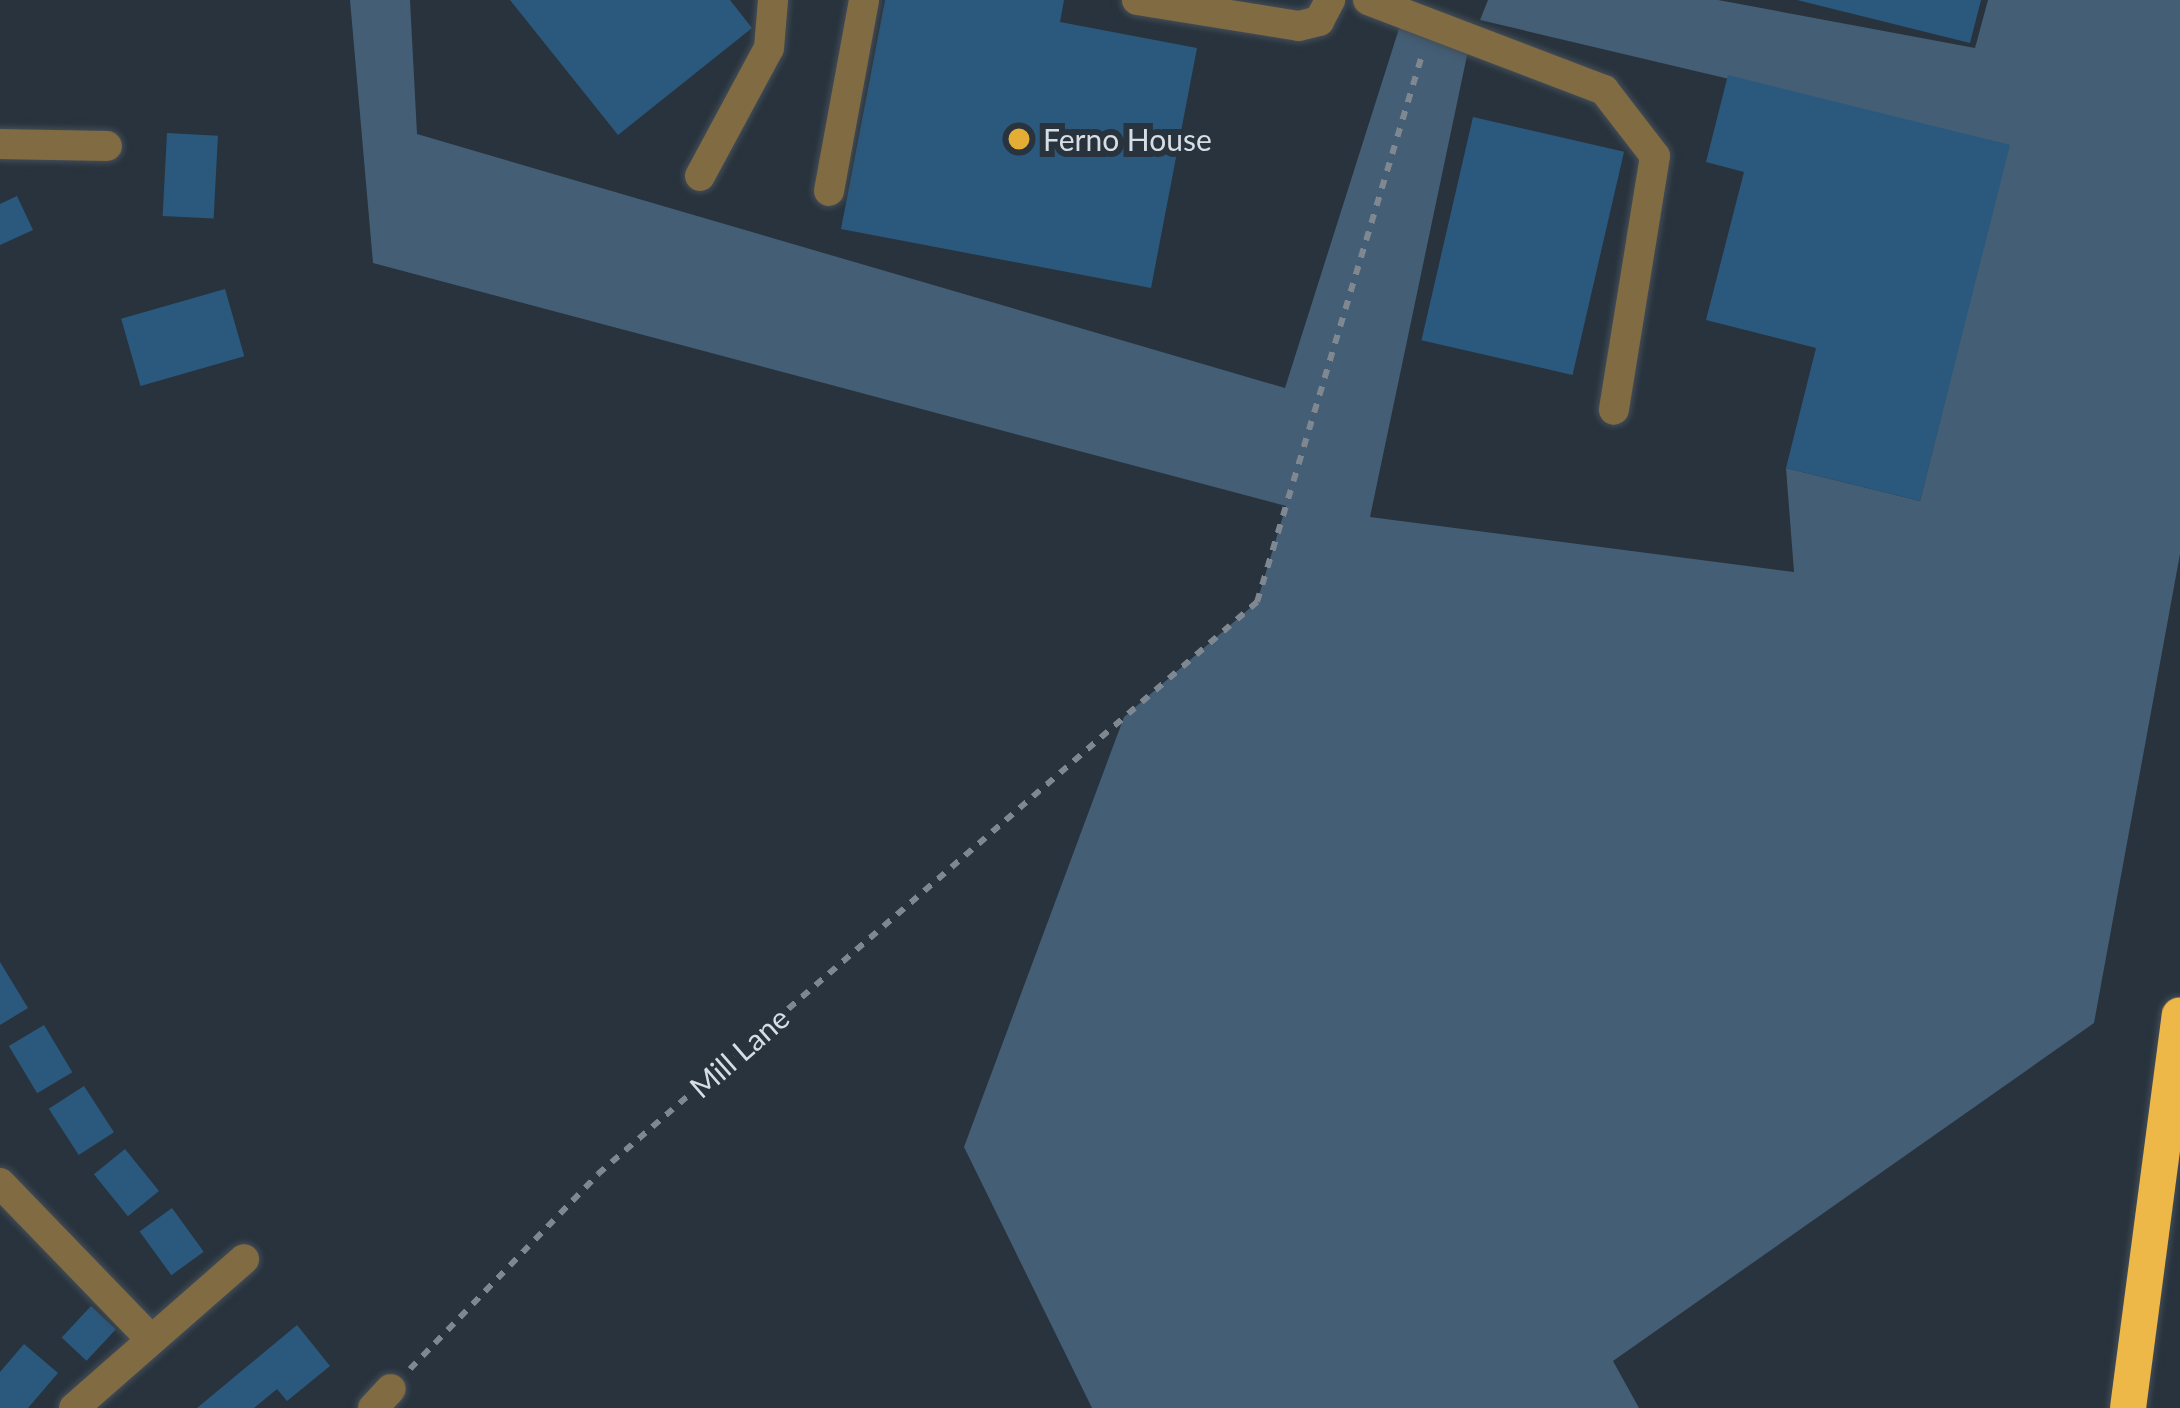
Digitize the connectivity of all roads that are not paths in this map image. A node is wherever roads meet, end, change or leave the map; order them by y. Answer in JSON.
{"nodes":[{"id":1,"x":773,"y":0,"type":"edge"},
{"id":2,"x":864,"y":0,"type":"edge"},
{"id":3,"x":1137,"y":0,"type":"edge"},
{"id":4,"x":1330,"y":0,"type":"edge"},
{"id":5,"x":1368,"y":0,"type":"edge"},
{"id":6,"x":0,"y":144,"type":"edge"},
{"id":7,"x":107,"y":146,"type":"dead end"},
{"id":8,"x":700,"y":176,"type":"dead end"},
{"id":9,"x":829,"y":191,"type":"dead end"},
{"id":10,"x":1614,"y":410,"type":"dead end"},
{"id":11,"x":2180,"y":1015,"type":"edge"},
{"id":12,"x":0,"y":1183,"type":"edge"},
{"id":13,"x":244,"y":1259,"type":"dead end"},
{"id":14,"x":147,"y":1335,"type":"junction"},
{"id":15,"x":74,"y":1408,"type":"edge"},
{"id":16,"x":2128,"y":1408,"type":"edge"}],
"edges":[{"from":1,"to":8,"type":"street"},
{"from":2,"to":9,"type":"street"},
{"from":3,"to":4,"type":"street"},
{"from":5,"to":10,"type":"street"},
{"from":6,"to":7,"type":"street"},
{"from":11,"to":16,"type":"highway"},
{"from":12,"to":14,"type":"street"},
{"from":13,"to":14,"type":"street"},
{"from":14,"to":15,"type":"street"}]}
